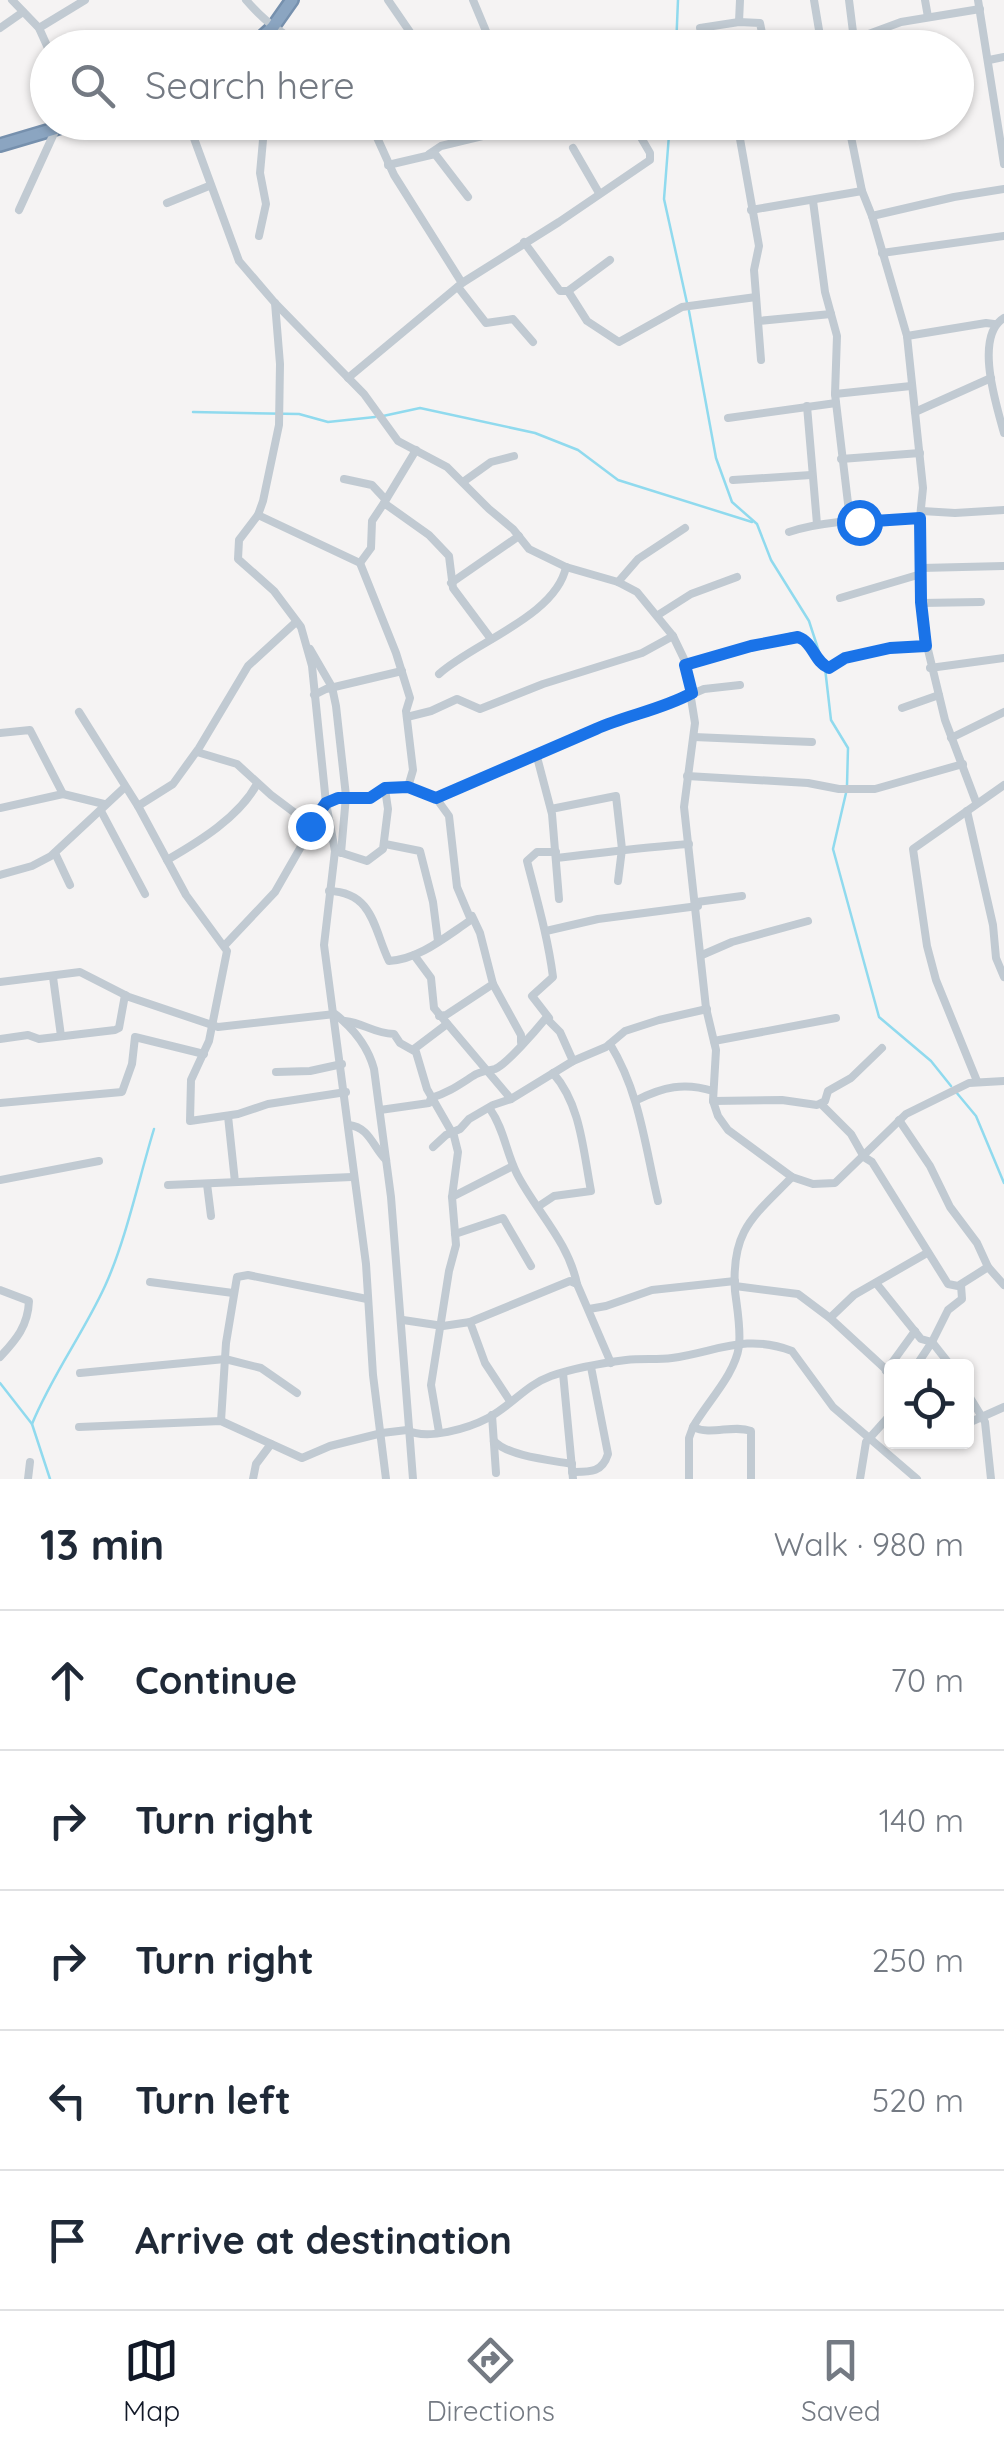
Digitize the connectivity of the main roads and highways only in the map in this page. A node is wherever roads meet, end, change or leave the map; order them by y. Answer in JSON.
{"nodes":[{"id":1,"x":292,"y":0,"type":"edge"},
{"id":2,"x":268,"y":30,"type":"edge"},
{"id":3,"x":30,"y":136,"type":"edge"},
{"id":4,"x":0,"y":144,"type":"edge"}],
"edges":[{"from":1,"to":2,"type":"highway"},
{"from":3,"to":4,"type":"highway"}]}
